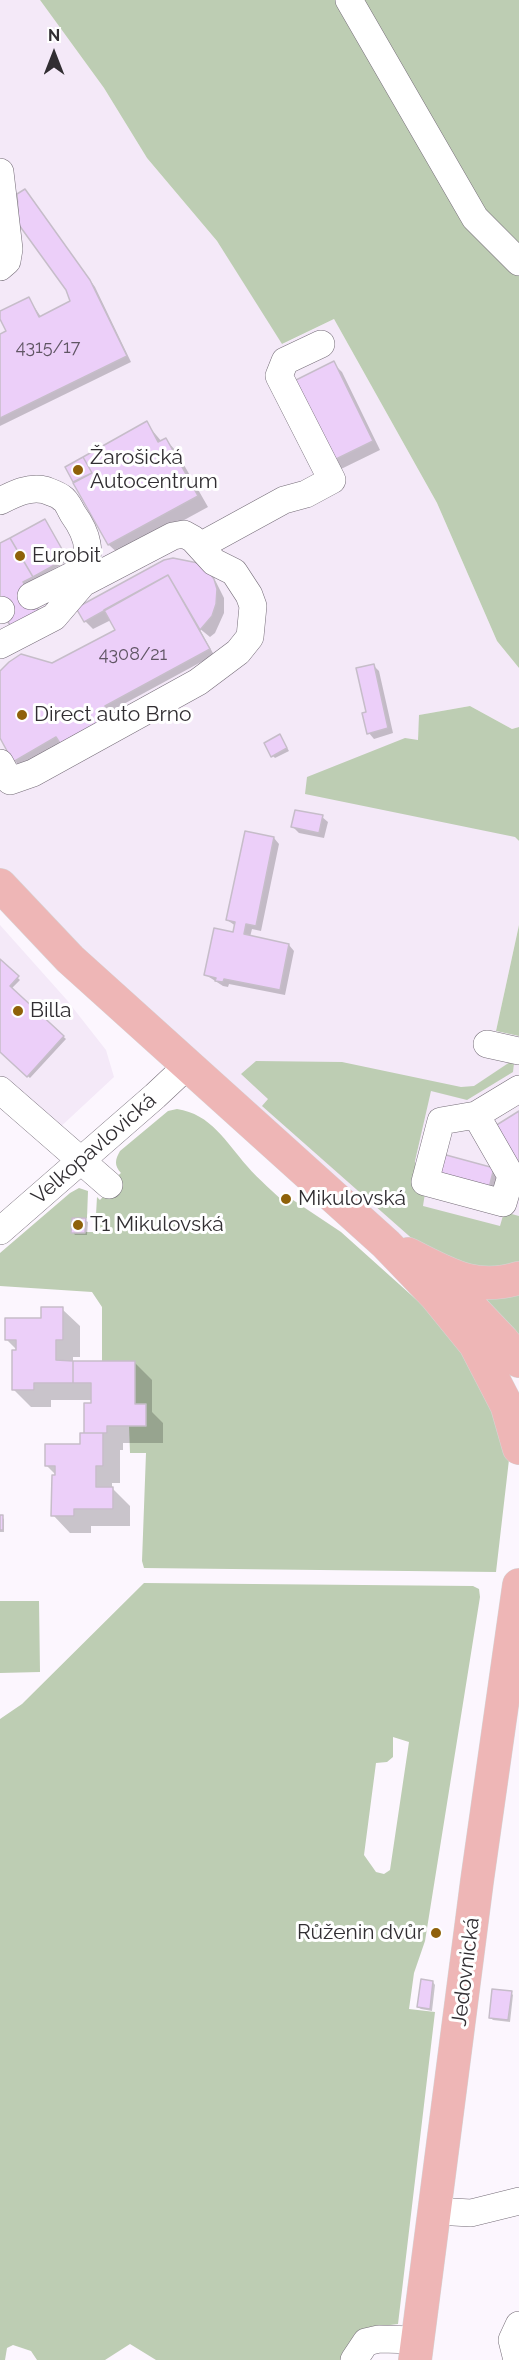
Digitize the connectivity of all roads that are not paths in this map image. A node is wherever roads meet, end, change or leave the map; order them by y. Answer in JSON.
{"nodes":[{"id":1,"x":349,"y":0,"type":"edge"},
{"id":2,"x":0,"y":172,"type":"edge"},
{"id":3,"x":519,"y":262,"type":"edge"},
{"id":4,"x":0,"y":267,"type":"edge"},
{"id":5,"x":321,"y":344,"type":"dead end"},
{"id":6,"x":0,"y":501,"type":"edge"},
{"id":7,"x":200,"y":546,"type":"junction"},
{"id":8,"x":80,"y":578,"type":"junction"},
{"id":9,"x":31,"y":596,"type":"dead end"},
{"id":10,"x":0,"y":645,"type":"edge"},
{"id":11,"x":0,"y":763,"type":"edge"},
{"id":12,"x":0,"y":885,"type":"edge"},
{"id":13,"x":487,"y":1044,"type":"dead end"},
{"id":14,"x":519,"y":1051,"type":"edge"},
{"id":15,"x":187,"y":1066,"type":"junction"},
{"id":16,"x":519,"y":1089,"type":"edge"},
{"id":17,"x":0,"y":1090,"type":"edge"},
{"id":18,"x":476,"y":1115,"type":"dead end"},
{"id":19,"x":80,"y":1160,"type":"junction"},
{"id":20,"x":109,"y":1185,"type":"dead end"},
{"id":21,"x":0,"y":1231,"type":"edge"},
{"id":22,"x":386,"y":1244,"type":"junction"},
{"id":23,"x":519,"y":1278,"type":"edge"},
{"id":24,"x":475,"y":1344,"type":"junction"},
{"id":25,"x":519,"y":1361,"type":"edge"},
{"id":26,"x":519,"y":1375,"type":"edge"},
{"id":27,"x":519,"y":1448,"type":"edge"},
{"id":28,"x":519,"y":1585,"type":"edge"},
{"id":29,"x":519,"y":2201,"type":"edge"},
{"id":30,"x":435,"y":2211,"type":"junction"},
{"id":31,"x":519,"y":2325,"type":"edge"},
{"id":32,"x":416,"y":2350,"type":"edge"},
{"id":33,"x":354,"y":2360,"type":"edge"},
{"id":34,"x":517,"y":2360,"type":"edge"}],
"edges":[{"from":1,"to":3,"type":"street"},
{"from":2,"to":4,"type":"street"},
{"from":5,"to":7,"type":"street"},
{"from":6,"to":8,"type":"street"},
{"from":7,"to":8,"type":"street"},
{"from":7,"to":11,"type":"street"},
{"from":8,"to":9,"type":"street"},
{"from":8,"to":10,"type":"street"},
{"from":12,"to":15,"type":"main road"},
{"from":13,"to":14,"type":"street"},
{"from":15,"to":19,"type":"street","name":"Velkopavlovická"},
{"from":15,"to":22,"type":"main road"},
{"from":16,"to":18,"type":"street"},
{"from":17,"to":19,"type":"street"},
{"from":19,"to":20,"type":"street"},
{"from":19,"to":21,"type":"street","name":"Velkopavlovická"},
{"from":22,"to":23,"type":"main road"},
{"from":22,"to":24,"type":"main road"},
{"from":22,"to":25,"type":"main road"},
{"from":24,"to":26,"type":"main road"},
{"from":24,"to":27,"type":"main road"},
{"from":28,"to":30,"type":"main road","name":"Jedovnická"},
{"from":29,"to":30,"type":"street"},
{"from":30,"to":32,"type":"main road","name":"Jedovnická"},
{"from":31,"to":34,"type":"street"},
{"from":32,"to":33,"type":"street"}]}
